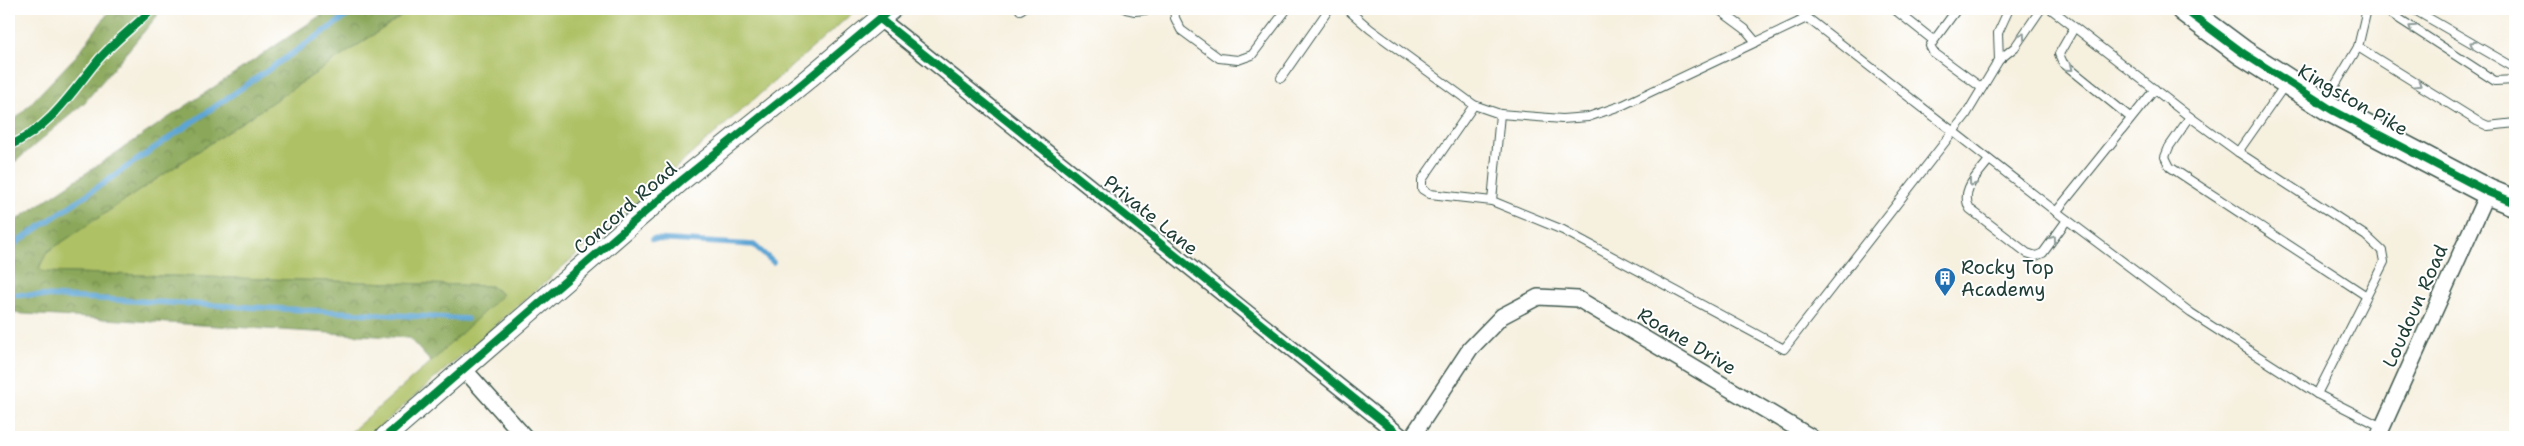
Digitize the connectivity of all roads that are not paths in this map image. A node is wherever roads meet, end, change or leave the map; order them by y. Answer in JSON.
{"nodes":[{"id":1,"x":1126,"y":9,"type":"edge"},
{"id":2,"x":1155,"y":9,"type":"edge"},
{"id":3,"x":1174,"y":9,"type":"edge"},
{"id":4,"x":1287,"y":9,"type":"edge"},
{"id":5,"x":1329,"y":9,"type":"edge"},
{"id":6,"x":1347,"y":9,"type":"edge"},
{"id":7,"x":1718,"y":9,"type":"edge"},
{"id":8,"x":1894,"y":9,"type":"edge"},
{"id":9,"x":1956,"y":9,"type":"edge"},
{"id":10,"x":2010,"y":9,"type":"edge"},
{"id":11,"x":2041,"y":9,"type":"edge"},
{"id":12,"x":2051,"y":9,"type":"edge"},
{"id":13,"x":2184,"y":9,"type":"edge"},
{"id":14,"x":2367,"y":9,"type":"edge"},
{"id":15,"x":2375,"y":9,"type":"edge"},
{"id":16,"x":2384,"y":9,"type":"edge"},
{"id":17,"x":2413,"y":9,"type":"edge"},
{"id":18,"x":1799,"y":10,"type":"edge"},
{"id":19,"x":886,"y":14,"type":"edge"},
{"id":20,"x":1807,"y":18,"type":"junction"},
{"id":21,"x":2074,"y":28,"type":"junction"},
{"id":22,"x":1933,"y":40,"type":"junction"},
{"id":23,"x":1756,"y":42,"type":"junction"},
{"id":24,"x":2358,"y":47,"type":"junction"},
{"id":25,"x":1999,"y":60,"type":"junction"},
{"id":26,"x":2515,"y":68,"type":"edge"},
{"id":27,"x":1281,"y":78,"type":"dead end"},
{"id":28,"x":2515,"y":80,"type":"edge"},
{"id":29,"x":2287,"y":81,"type":"junction"},
{"id":30,"x":1982,"y":88,"type":"junction"},
{"id":31,"x":2155,"y":88,"type":"junction"},
{"id":32,"x":2323,"y":104,"type":"junction"},
{"id":33,"x":1474,"y":105,"type":"junction"},
{"id":34,"x":1500,"y":114,"type":"junction"},
{"id":35,"x":2190,"y":117,"type":"junction"},
{"id":36,"x":2131,"y":118,"type":"junction"},
{"id":37,"x":2515,"y":123,"type":"edge"},
{"id":38,"x":1953,"y":132,"type":"junction"},
{"id":39,"x":2238,"y":152,"type":"junction"},
{"id":40,"x":1989,"y":160,"type":"junction"},
{"id":41,"x":2488,"y":192,"type":"junction"},
{"id":42,"x":2514,"y":200,"type":"edge"},
{"id":43,"x":1492,"y":201,"type":"junction"},
{"id":44,"x":2056,"y":212,"type":"junction"},
{"id":45,"x":2067,"y":220,"type":"junction"},
{"id":46,"x":2366,"y":295,"type":"junction"},
{"id":47,"x":463,"y":368,"type":"junction"},
{"id":48,"x":2317,"y":394,"type":"junction"},
{"id":49,"x":2380,"y":432,"type":"edge"},
{"id":50,"x":385,"y":437,"type":"edge"},
{"id":51,"x":525,"y":437,"type":"edge"},
{"id":52,"x":1402,"y":437,"type":"edge"},
{"id":53,"x":1412,"y":437,"type":"edge"},
{"id":54,"x":1811,"y":437,"type":"edge"}],
"edges":[{"from":1,"to":2,"type":"lane"},
{"from":3,"to":4,"type":"lane"},
{"from":5,"to":27,"type":"lane"},
{"from":6,"to":33,"type":"lane"},
{"from":7,"to":23,"type":"lane"},
{"from":8,"to":22,"type":"lane"},
{"from":9,"to":22,"type":"lane"},
{"from":10,"to":25,"type":"lane"},
{"from":25,"to":11,"type":"lane","one_way":true},
{"from":12,"to":21,"type":"lane"},
{"from":13,"to":29,"type":"main road","name":"Kingston Pike"},
{"from":14,"to":15,"type":"lane"},
{"from":14,"to":24,"type":"lane"},
{"from":28,"to":16,"type":"lane","one_way":true},
{"from":26,"to":17,"type":"lane","one_way":true},
{"from":18,"to":20,"type":"lane"},
{"from":19,"to":47,"type":"street","name":"Concord Road"},
{"from":19,"to":52,"type":"street","name":"Private Lane"},
{"from":20,"to":23,"type":"lane"},
{"from":20,"to":38,"type":"lane"},
{"from":21,"to":31,"type":"lane"},
{"from":21,"to":36,"type":"lane","one_way":true},
{"from":22,"to":30,"type":"lane"},
{"from":23,"to":34,"type":"lane"},
{"from":24,"to":32,"type":"lane"},
{"from":24,"to":37,"type":"lane","one_way":true},
{"from":25,"to":30,"type":"lane"},
{"from":29,"to":32,"type":"main road","name":"Kingston Pike"},
{"from":29,"to":39,"type":"lane"},
{"from":30,"to":38,"type":"lane"},
{"from":31,"to":35,"type":"lane"},
{"from":31,"to":36,"type":"lane"},
{"from":32,"to":41,"type":"main road","name":"Kingston Pike"},
{"from":33,"to":34,"type":"lane"},
{"from":33,"to":43,"type":"lane"},
{"from":34,"to":43,"type":"lane"},
{"from":35,"to":39,"type":"lane"},
{"from":35,"to":46,"type":"lane"},
{"from":36,"to":44,"type":"lane"},
{"from":38,"to":40,"type":"lane"},
{"from":38,"to":43,"type":"lane"},
{"from":39,"to":46,"type":"lane"},
{"from":40,"to":44,"type":"lane"},
{"from":40,"to":45,"type":"lane","one_way":true},
{"from":41,"to":42,"type":"main road","name":"Kingston Pike"},
{"from":41,"to":49,"type":"street","name":"Loudoun Road"},
{"from":44,"to":45,"type":"lane"},
{"from":45,"to":48,"type":"lane"},
{"from":46,"to":48,"type":"lane"},
{"from":47,"to":50,"type":"street","name":"Concord Road"},
{"from":47,"to":51,"type":"street"},
{"from":48,"to":49,"type":"lane"},
{"from":53,"to":54,"type":"street","name":"Roane Drive"}]}
